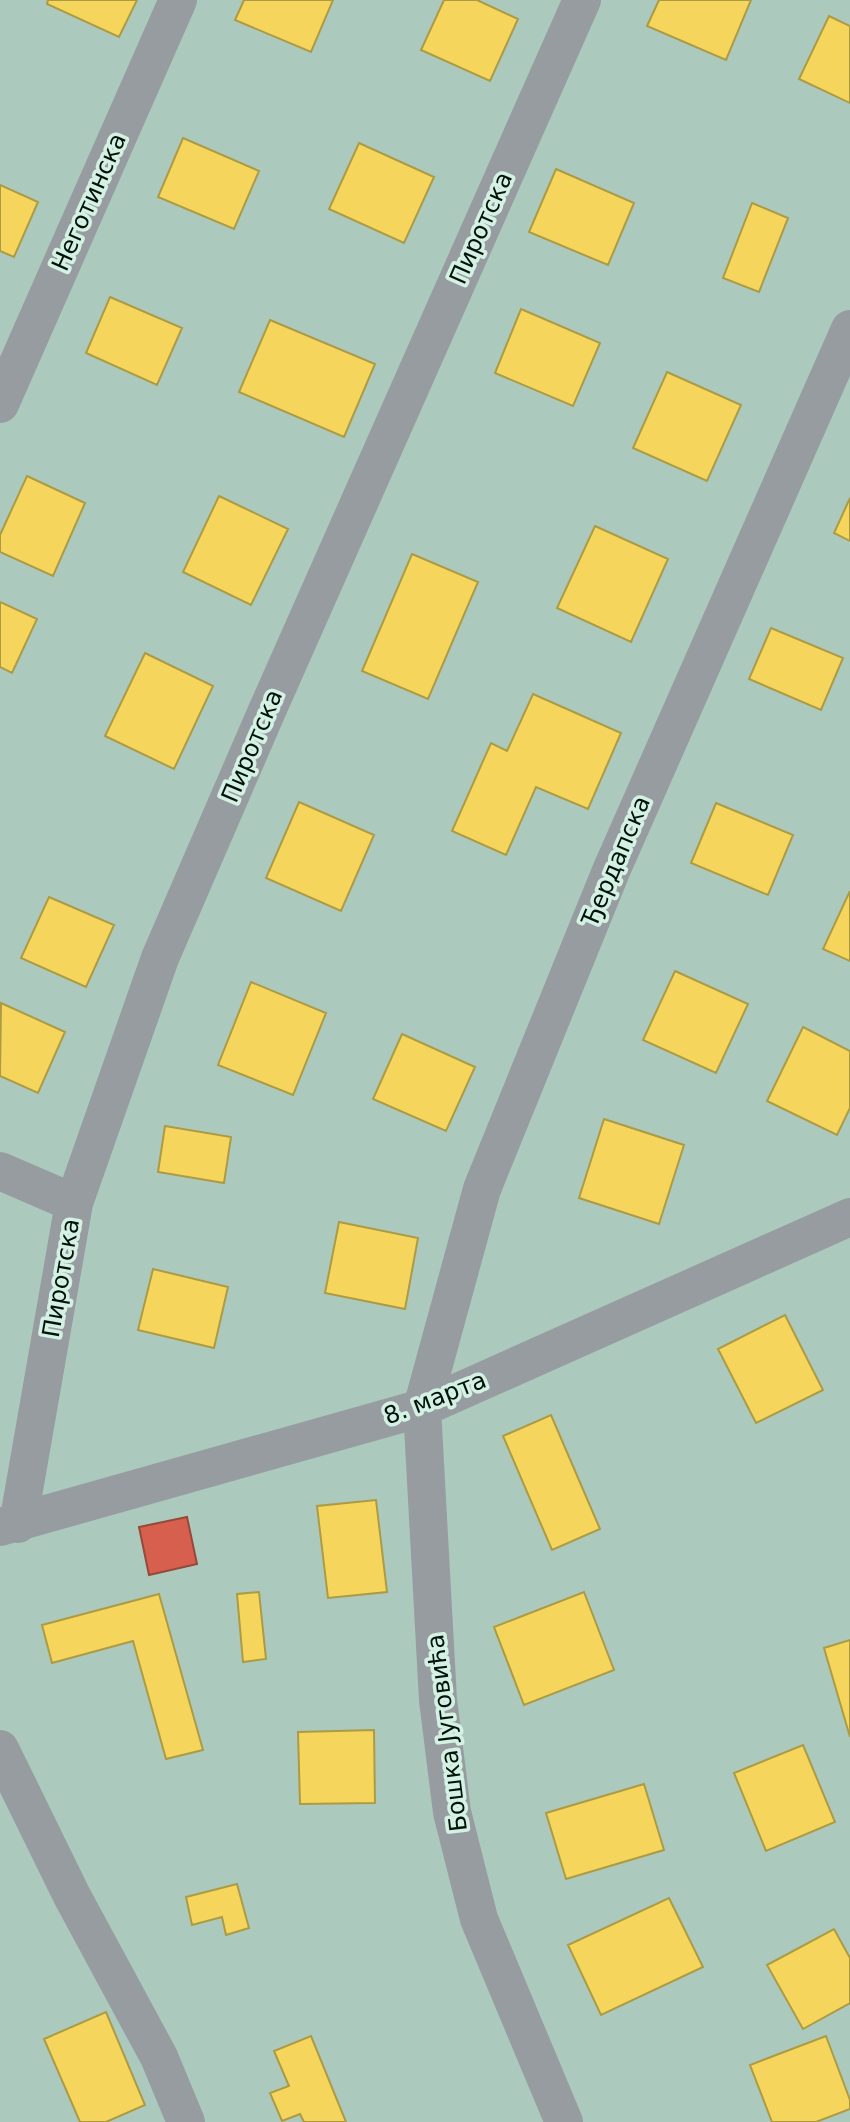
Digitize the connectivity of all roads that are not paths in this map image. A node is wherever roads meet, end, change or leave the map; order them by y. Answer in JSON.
{"nodes":[{"id":1,"x":178,"y":0,"type":"edge"},
{"id":2,"x":582,"y":0,"type":"edge"},
{"id":3,"x":850,"y":329,"type":"edge"},
{"id":4,"x":0,"y":404,"type":"edge"},
{"id":5,"x":0,"y":1171,"type":"edge"},
{"id":6,"x":74,"y":1203,"type":"junction"},
{"id":7,"x":850,"y":1217,"type":"edge"},
{"id":8,"x":422,"y":1408,"type":"junction"},
{"id":9,"x":9,"y":1525,"type":"edge"},
{"id":10,"x":0,"y":1749,"type":"edge"},
{"id":11,"x":186,"y":2122,"type":"edge"},
{"id":12,"x":564,"y":2122,"type":"edge"}],
"edges":[{"from":1,"to":4,"type":"street","name":"Неготинска"},
{"from":2,"to":6,"type":"street","name":"Пиротска"},
{"from":3,"to":8,"type":"street","name":"Ђердапска"},
{"from":5,"to":6,"type":"street"},
{"from":6,"to":9,"type":"street","name":"Пиротска"},
{"from":7,"to":8,"type":"street","name":"8. марта"},
{"from":8,"to":9,"type":"street","name":"8. марта"},
{"from":8,"to":12,"type":"street","name":"Бошка Југовића"},
{"from":10,"to":11,"type":"street"}]}
